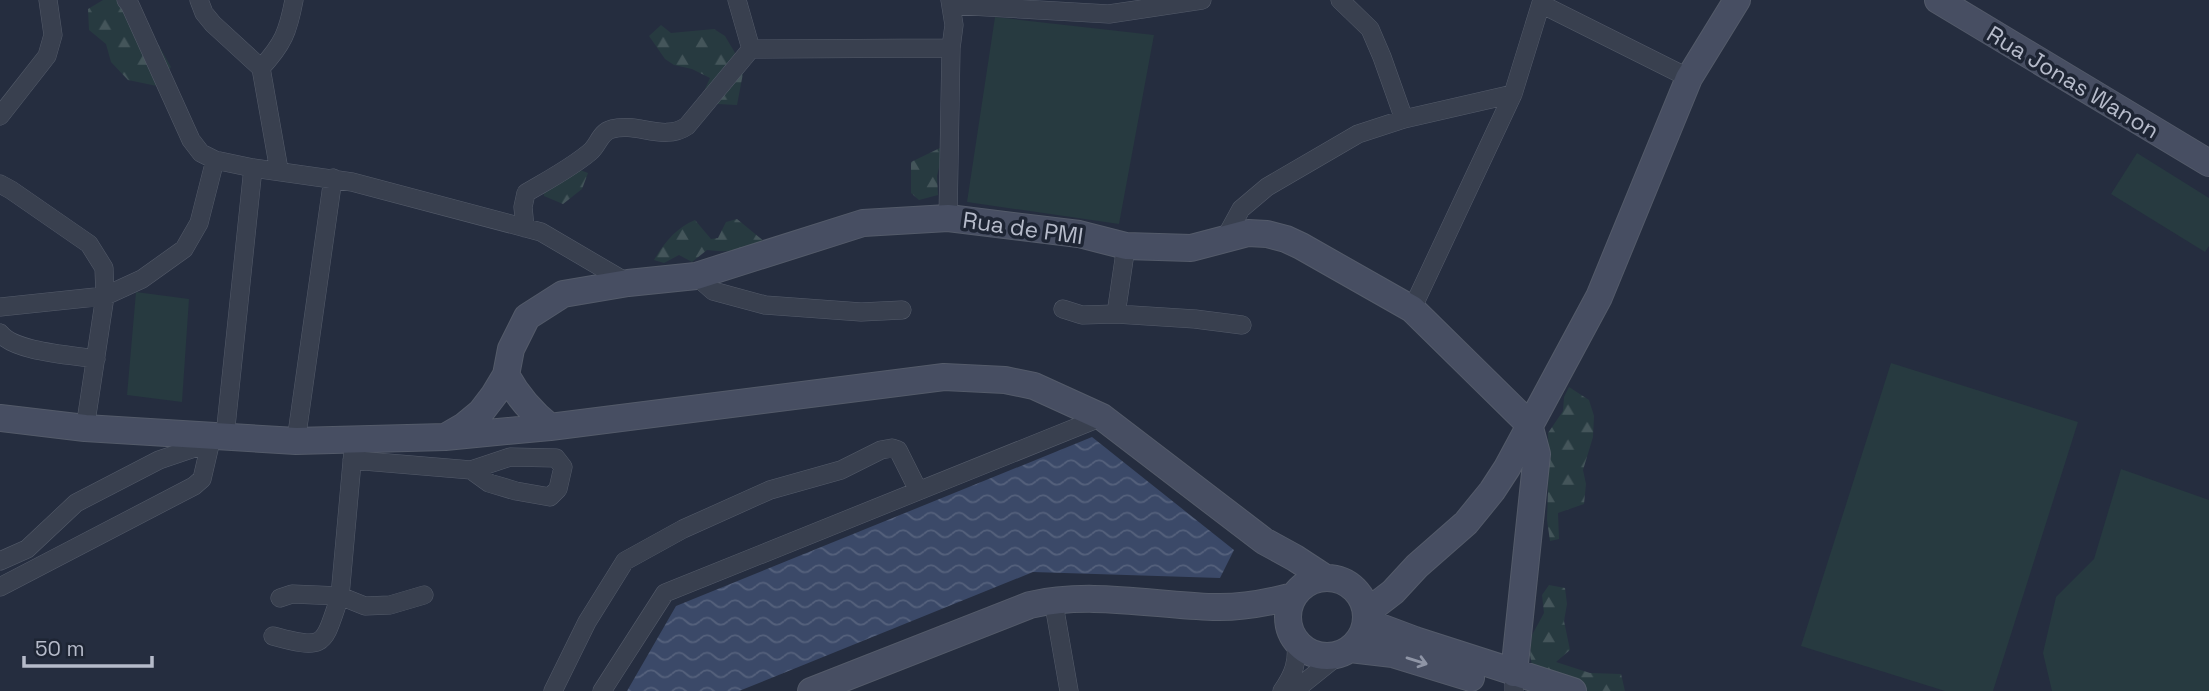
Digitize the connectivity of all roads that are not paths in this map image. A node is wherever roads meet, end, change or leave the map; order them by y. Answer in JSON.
{"nodes":[{"id":1,"x":48,"y":0,"type":"edge"},
{"id":2,"x":125,"y":0,"type":"edge"},
{"id":3,"x":199,"y":0,"type":"edge"},
{"id":4,"x":294,"y":0,"type":"edge"},
{"id":5,"x":737,"y":0,"type":"edge"},
{"id":6,"x":1202,"y":0,"type":"edge"},
{"id":7,"x":1340,"y":0,"type":"edge"},
{"id":8,"x":1737,"y":0,"type":"edge"},
{"id":9,"x":1943,"y":1,"type":"edge"},
{"id":10,"x":1542,"y":2,"type":"edge"},
{"id":11,"x":951,"y":3,"type":"edge"},
{"id":12,"x":1021,"y":5,"type":"edge"},
{"id":13,"x":1138,"y":5,"type":"edge"},
{"id":14,"x":951,"y":48,"type":"junction"},
{"id":15,"x":751,"y":49,"type":"junction"},
{"id":16,"x":261,"y":68,"type":"junction"},
{"id":17,"x":1689,"y":78,"type":"junction"},
{"id":18,"x":1513,"y":94,"type":"junction"},
{"id":19,"x":0,"y":116,"type":"edge"},
{"id":20,"x":1404,"y":119,"type":"junction"},
{"id":21,"x":215,"y":160,"type":"junction"},
{"id":22,"x":2209,"y":163,"type":"edge"},
{"id":23,"x":253,"y":168,"type":"junction"},
{"id":24,"x":279,"y":170,"type":"junction"},
{"id":25,"x":333,"y":178,"type":"junction"},
{"id":26,"x":0,"y":184,"type":"edge"},
{"id":27,"x":948,"y":218,"type":"junction"},
{"id":28,"x":525,"y":228,"type":"junction"},
{"id":29,"x":1224,"y":240,"type":"junction"},
{"id":30,"x":1126,"y":246,"type":"junction"},
{"id":31,"x":696,"y":276,"type":"junction"},
{"id":32,"x":628,"y":283,"type":"junction"},
{"id":33,"x":106,"y":296,"type":"junction"},
{"id":34,"x":0,"y":307,"type":"edge"},
{"id":35,"x":1063,"y":309,"type":"dead end"},
{"id":36,"x":1412,"y":309,"type":"junction"},
{"id":37,"x":902,"y":310,"type":"dead end"},
{"id":38,"x":1116,"y":314,"type":"junction"},
{"id":39,"x":1242,"y":325,"type":"dead end"},
{"id":40,"x":0,"y":333,"type":"edge"},
{"id":41,"x":96,"y":359,"type":"junction"},
{"id":42,"x":506,"y":375,"type":"junction"},
{"id":43,"x":1102,"y":416,"type":"junction"},
{"id":44,"x":0,"y":418,"type":"edge"},
{"id":45,"x":1529,"y":424,"type":"junction"},
{"id":46,"x":550,"y":427,"type":"junction"},
{"id":47,"x":85,"y":428,"type":"junction"},
{"id":48,"x":445,"y":436,"type":"junction"},
{"id":49,"x":216,"y":438,"type":"junction"},
{"id":50,"x":296,"y":440,"type":"junction"},
{"id":51,"x":353,"y":450,"type":"junction"},
{"id":52,"x":471,"y":470,"type":"dead end"},
{"id":53,"x":918,"y":490,"type":"junction"},
{"id":54,"x":0,"y":561,"type":"edge"},
{"id":55,"x":1418,"y":566,"type":"junction"},
{"id":56,"x":1316,"y":586,"type":"junction"},
{"id":57,"x":0,"y":587,"type":"edge"},
{"id":58,"x":424,"y":595,"type":"dead end"},
{"id":59,"x":340,"y":596,"type":"junction"},
{"id":60,"x":280,"y":598,"type":"dead end"},
{"id":61,"x":1053,"y":599,"type":"junction"},
{"id":62,"x":1214,"y":607,"type":"junction"},
{"id":63,"x":1367,"y":617,"type":"junction"},
{"id":64,"x":273,"y":636,"type":"dead end"},
{"id":65,"x":1293,"y":636,"type":"junction"},
{"id":66,"x":1345,"y":652,"type":"junction"},
{"id":67,"x":1514,"y":682,"type":"edge"},
{"id":68,"x":553,"y":691,"type":"edge"},
{"id":69,"x":602,"y":691,"type":"edge"},
{"id":70,"x":811,"y":691,"type":"edge"},
{"id":71,"x":1069,"y":691,"type":"edge"},
{"id":72,"x":1282,"y":691,"type":"edge"},
{"id":73,"x":1294,"y":691,"type":"edge"},
{"id":74,"x":1573,"y":691,"type":"edge"}],
"edges":[{"from":1,"to":19,"type":"street"},
{"from":2,"to":21,"type":"street"},
{"from":3,"to":16,"type":"street"},
{"from":4,"to":16,"type":"street"},
{"from":5,"to":15,"type":"street"},
{"from":6,"to":13,"type":"street"},
{"from":7,"to":20,"type":"street"},
{"from":8,"to":17,"type":"main road"},
{"from":9,"to":22,"type":"main road","name":"Rua Jonas Wanon"},
{"from":10,"to":17,"type":"street"},
{"from":10,"to":18,"type":"street"},
{"from":11,"to":12,"type":"street"},
{"from":11,"to":14,"type":"street"},
{"from":12,"to":13,"type":"street"},
{"from":14,"to":15,"type":"street"},
{"from":14,"to":27,"type":"street"},
{"from":15,"to":28,"type":"street"},
{"from":16,"to":24,"type":"street"},
{"from":17,"to":45,"type":"main road"},
{"from":18,"to":20,"type":"street"},
{"from":18,"to":36,"type":"street"},
{"from":20,"to":29,"type":"street"},
{"from":21,"to":23,"type":"street"},
{"from":21,"to":33,"type":"street"},
{"from":23,"to":24,"type":"street"},
{"from":23,"to":49,"type":"street"},
{"from":24,"to":25,"type":"street"},
{"from":25,"to":28,"type":"street"},
{"from":25,"to":50,"type":"street"},
{"from":26,"to":33,"type":"street"},
{"from":27,"to":30,"type":"main road","name":"Rua de PMI"},
{"from":27,"to":31,"type":"main road","name":"Rua de PMI"},
{"from":28,"to":32,"type":"street"},
{"from":29,"to":30,"type":"main road","name":"Rua de PMI"},
{"from":29,"to":36,"type":"main road","name":"Rua de PMI"},
{"from":30,"to":38,"type":"street"},
{"from":31,"to":32,"type":"main road","name":"Rua de PMI"},
{"from":31,"to":37,"type":"street"},
{"from":32,"to":42,"type":"main road","name":"Rua de PMI"},
{"from":33,"to":34,"type":"street"},
{"from":33,"to":41,"type":"street"},
{"from":35,"to":38,"type":"street"},
{"from":36,"to":45,"type":"main road","name":"Rua de PMI"},
{"from":38,"to":39,"type":"street"},
{"from":40,"to":41,"type":"street"},
{"from":41,"to":47,"type":"street"},
{"from":42,"to":46,"type":"main road"},
{"from":42,"to":48,"type":"main road","name":"Rua de PMI"},
{"from":43,"to":46,"type":"main road"},
{"from":43,"to":53,"type":"street"},
{"from":43,"to":56,"type":"main road"},
{"from":44,"to":47,"type":"main road"},
{"from":45,"to":55,"type":"main road"},
{"from":45,"to":67,"type":"main road"},
{"from":46,"to":48,"type":"main road"},
{"from":47,"to":49,"type":"main road"},
{"from":48,"to":51,"type":"main road"},
{"from":49,"to":50,"type":"main road"},
{"from":49,"to":54,"type":"street"},
{"from":49,"to":57,"type":"street"},
{"from":50,"to":51,"type":"main road"},
{"from":51,"to":52,"type":"street"},
{"from":51,"to":59,"type":"street"},
{"from":53,"to":68,"type":"street"},
{"from":53,"to":69,"type":"street"},
{"from":55,"to":56,"type":"main road"},
{"from":55,"to":63,"type":"main road"},
{"from":56,"to":62,"type":"main road"},
{"from":56,"to":63,"type":"main road"},
{"from":56,"to":65,"type":"main road"},
{"from":58,"to":59,"type":"street"},
{"from":59,"to":60,"type":"street"},
{"from":59,"to":64,"type":"street"},
{"from":61,"to":62,"type":"main road"},
{"from":61,"to":70,"type":"main road"},
{"from":61,"to":71,"type":"street"},
{"from":62,"to":65,"type":"main road"},
{"from":63,"to":66,"type":"main road"},
{"from":63,"to":67,"type":"main road"},
{"from":65,"to":66,"type":"main road"},
{"from":65,"to":72,"type":"street"},
{"from":66,"to":67,"type":"main road","one_way":true},
{"from":66,"to":73,"type":"street"},
{"from":67,"to":74,"type":"main road"}]}
